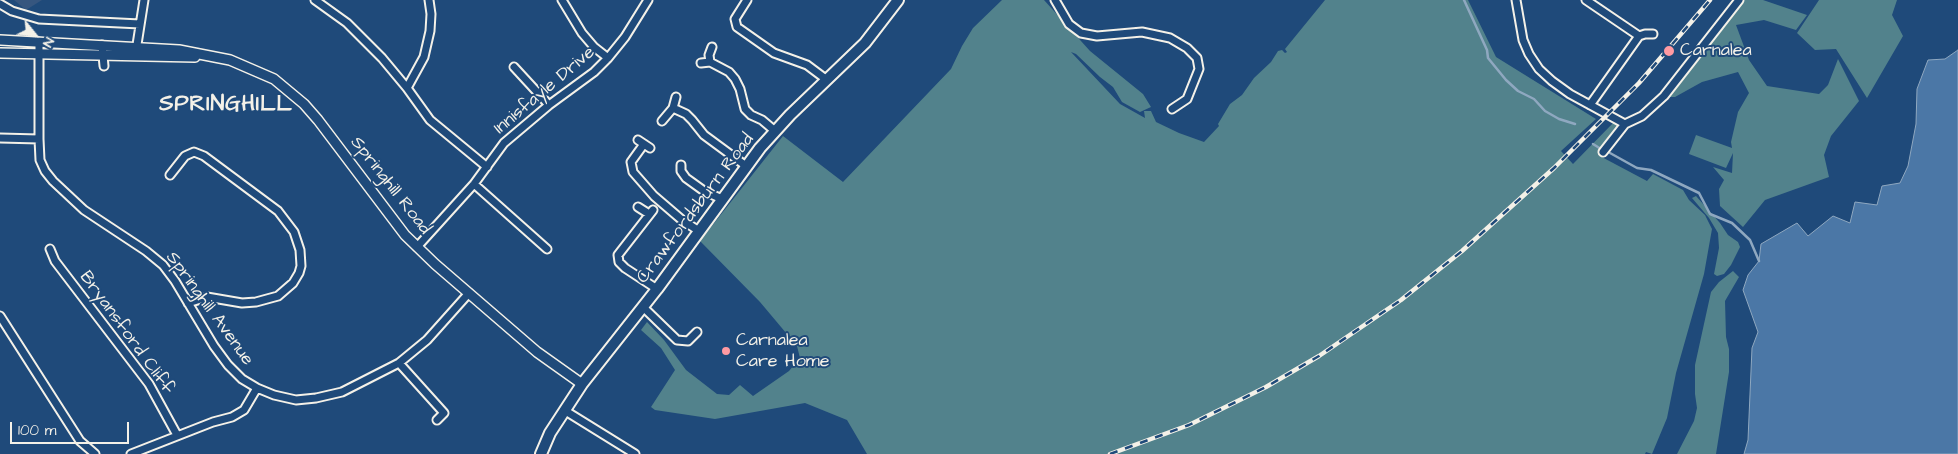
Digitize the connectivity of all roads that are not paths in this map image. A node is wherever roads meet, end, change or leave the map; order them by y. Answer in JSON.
{"nodes":[{"id":1,"x":144,"y":0,"type":"edge"},
{"id":2,"x":315,"y":0,"type":"edge"},
{"id":3,"x":429,"y":0,"type":"edge"},
{"id":4,"x":562,"y":0,"type":"edge"},
{"id":5,"x":648,"y":0,"type":"edge"},
{"id":6,"x":747,"y":0,"type":"edge"},
{"id":7,"x":898,"y":0,"type":"edge"},
{"id":8,"x":1055,"y":0,"type":"edge"},
{"id":9,"x":1516,"y":0,"type":"edge"},
{"id":10,"x":1586,"y":0,"type":"edge"},
{"id":11,"x":1738,"y":0,"type":"edge"},
{"id":12,"x":0,"y":4,"type":"edge"},
{"id":13,"x":140,"y":24,"type":"junction"},
{"id":14,"x":1653,"y":34,"type":"dead end"},
{"id":15,"x":1639,"y":36,"type":"junction"},
{"id":16,"x":0,"y":40,"type":"edge"},
{"id":17,"x":39,"y":42,"type":"junction"},
{"id":18,"x":102,"y":46,"type":"junction"},
{"id":19,"x":712,"y":47,"type":"dead end"},
{"id":20,"x":136,"y":52,"type":"junction"},
{"id":21,"x":0,"y":53,"type":"edge"},
{"id":22,"x":38,"y":54,"type":"junction"},
{"id":23,"x":103,"y":56,"type":"junction"},
{"id":24,"x":608,"y":58,"type":"junction"},
{"id":25,"x":710,"y":62,"type":"junction"},
{"id":26,"x":701,"y":63,"type":"dead end"},
{"id":27,"x":104,"y":66,"type":"dead end"},
{"id":28,"x":514,"y":68,"type":"dead end"},
{"id":29,"x":827,"y":80,"type":"junction"},
{"id":30,"x":407,"y":88,"type":"junction"},
{"id":31,"x":676,"y":96,"type":"dead end"},
{"id":32,"x":548,"y":105,"type":"junction"},
{"id":33,"x":1590,"y":105,"type":"junction"},
{"id":34,"x":672,"y":108,"type":"junction"},
{"id":35,"x":1172,"y":109,"type":"dead end"},
{"id":36,"x":662,"y":121,"type":"dead end"},
{"id":37,"x":1625,"y":124,"type":"junction"},
{"id":38,"x":775,"y":130,"type":"junction"},
{"id":39,"x":0,"y":138,"type":"edge"},
{"id":40,"x":39,"y":139,"type":"junction"},
{"id":41,"x":644,"y":144,"type":"dead end"},
{"id":42,"x":1603,"y":152,"type":"dead end"},
{"id":43,"x":681,"y":165,"type":"dead end"},
{"id":44,"x":746,"y":166,"type":"junction"},
{"id":45,"x":487,"y":167,"type":"junction"},
{"id":46,"x":170,"y":174,"type":"dead end"},
{"id":47,"x":474,"y":184,"type":"junction"},
{"id":48,"x":722,"y":199,"type":"junction"},
{"id":49,"x":638,"y":207,"type":"dead end"},
{"id":50,"x":699,"y":231,"type":"junction"},
{"id":51,"x":417,"y":247,"type":"junction"},
{"id":52,"x":50,"y":249,"type":"dead end"},
{"id":53,"x":547,"y":249,"type":"dead end"},
{"id":54,"x":657,"y":289,"type":"junction"},
{"id":55,"x":469,"y":293,"type":"junction"},
{"id":56,"x":188,"y":303,"type":"junction"},
{"id":57,"x":643,"y":307,"type":"junction"},
{"id":58,"x":0,"y":316,"type":"edge"},
{"id":59,"x":697,"y":332,"type":"dead end"},
{"id":60,"x":399,"y":363,"type":"junction"},
{"id":61,"x":582,"y":384,"type":"junction"},
{"id":62,"x":257,"y":388,"type":"junction"},
{"id":63,"x":564,"y":410,"type":"junction"},
{"id":64,"x":437,"y":420,"type":"dead end"},
{"id":65,"x":177,"y":435,"type":"junction"},
{"id":66,"x":95,"y":454,"type":"edge"},
{"id":67,"x":131,"y":454,"type":"edge"},
{"id":68,"x":541,"y":454,"type":"edge"},
{"id":69,"x":635,"y":454,"type":"edge"}],
"edges":[{"from":1,"to":13,"type":"street"},
{"from":2,"to":30,"type":"street"},
{"from":3,"to":30,"type":"street"},
{"from":4,"to":24,"type":"street"},
{"from":5,"to":24,"type":"street","name":"Innisfayle Drive"},
{"from":6,"to":29,"type":"street"},
{"from":7,"to":29,"type":"main road","name":"Crawfordsburn Road"},
{"from":8,"to":35,"type":"street"},
{"from":9,"to":33,"type":"street"},
{"from":10,"to":15,"type":"street"},
{"from":11,"to":37,"type":"street"},
{"from":12,"to":13,"type":"street"},
{"from":13,"to":20,"type":"street"},
{"from":14,"to":15,"type":"street"},
{"from":15,"to":33,"type":"street"},
{"from":16,"to":17,"type":"street","name":"Springhill Road"},
{"from":17,"to":18,"type":"street","name":"Springhill Road"},
{"from":17,"to":22,"type":"street","name":"Springhill Avenue"},
{"from":18,"to":20,"type":"street","name":"Springhill Road"},
{"from":18,"to":23,"type":"street"},
{"from":19,"to":25,"type":"street"},
{"from":20,"to":23,"type":"street","name":"Springhill Road"},
{"from":20,"to":51,"type":"street","name":"Springhill Road"},
{"from":21,"to":22,"type":"street","name":"Springhill Road"},
{"from":22,"to":23,"type":"street","name":"Springhill Road"},
{"from":22,"to":40,"type":"street","name":"Springhill Avenue"},
{"from":23,"to":27,"type":"street"},
{"from":24,"to":32,"type":"street","name":"Innisfayle Drive"},
{"from":25,"to":26,"type":"street"},
{"from":25,"to":38,"type":"street"},
{"from":28,"to":32,"type":"street"},
{"from":29,"to":38,"type":"main road","name":"Crawfordsburn Road"},
{"from":30,"to":45,"type":"street"},
{"from":31,"to":34,"type":"street"},
{"from":32,"to":45,"type":"street","name":"Innisfayle Drive"},
{"from":33,"to":37,"type":"street"},
{"from":34,"to":36,"type":"street"},
{"from":34,"to":44,"type":"street"},
{"from":37,"to":42,"type":"street"},
{"from":38,"to":44,"type":"main road","name":"Crawfordsburn Road"},
{"from":39,"to":40,"type":"street"},
{"from":40,"to":56,"type":"street","name":"Springhill Avenue"},
{"from":41,"to":50,"type":"street"},
{"from":43,"to":48,"type":"street"},
{"from":44,"to":48,"type":"main road","name":"Crawfordsburn Road"},
{"from":45,"to":47,"type":"street","name":"Innisfayle Drive"},
{"from":46,"to":56,"type":"street"},
{"from":47,"to":51,"type":"street","name":"Innisfayle Drive"},
{"from":47,"to":53,"type":"street"},
{"from":48,"to":50,"type":"main road","name":"Crawfordsburn Road"},
{"from":49,"to":54,"type":"street"},
{"from":50,"to":54,"type":"main road","name":"Crawfordsburn Road"},
{"from":51,"to":55,"type":"street","name":"Springhill Road"},
{"from":52,"to":65,"type":"street","name":"Bryansford Cliff"},
{"from":54,"to":57,"type":"main road","name":"Crawfordsburn Road"},
{"from":55,"to":60,"type":"street","name":"Springhill Avenue"},
{"from":55,"to":61,"type":"street","name":"Springhill Road"},
{"from":56,"to":62,"type":"street","name":"Springhill Avenue"},
{"from":57,"to":59,"type":"street"},
{"from":57,"to":61,"type":"main road","name":"Crawfordsburn Road"},
{"from":58,"to":66,"type":"street"},
{"from":60,"to":62,"type":"street","name":"Springhill Avenue"},
{"from":60,"to":64,"type":"street"},
{"from":61,"to":63,"type":"main road","name":"Crawfordsburn Road"},
{"from":62,"to":65,"type":"street"},
{"from":63,"to":68,"type":"main road","name":"Crawfordsburn Road"},
{"from":63,"to":69,"type":"street"},
{"from":65,"to":67,"type":"street"}]}
